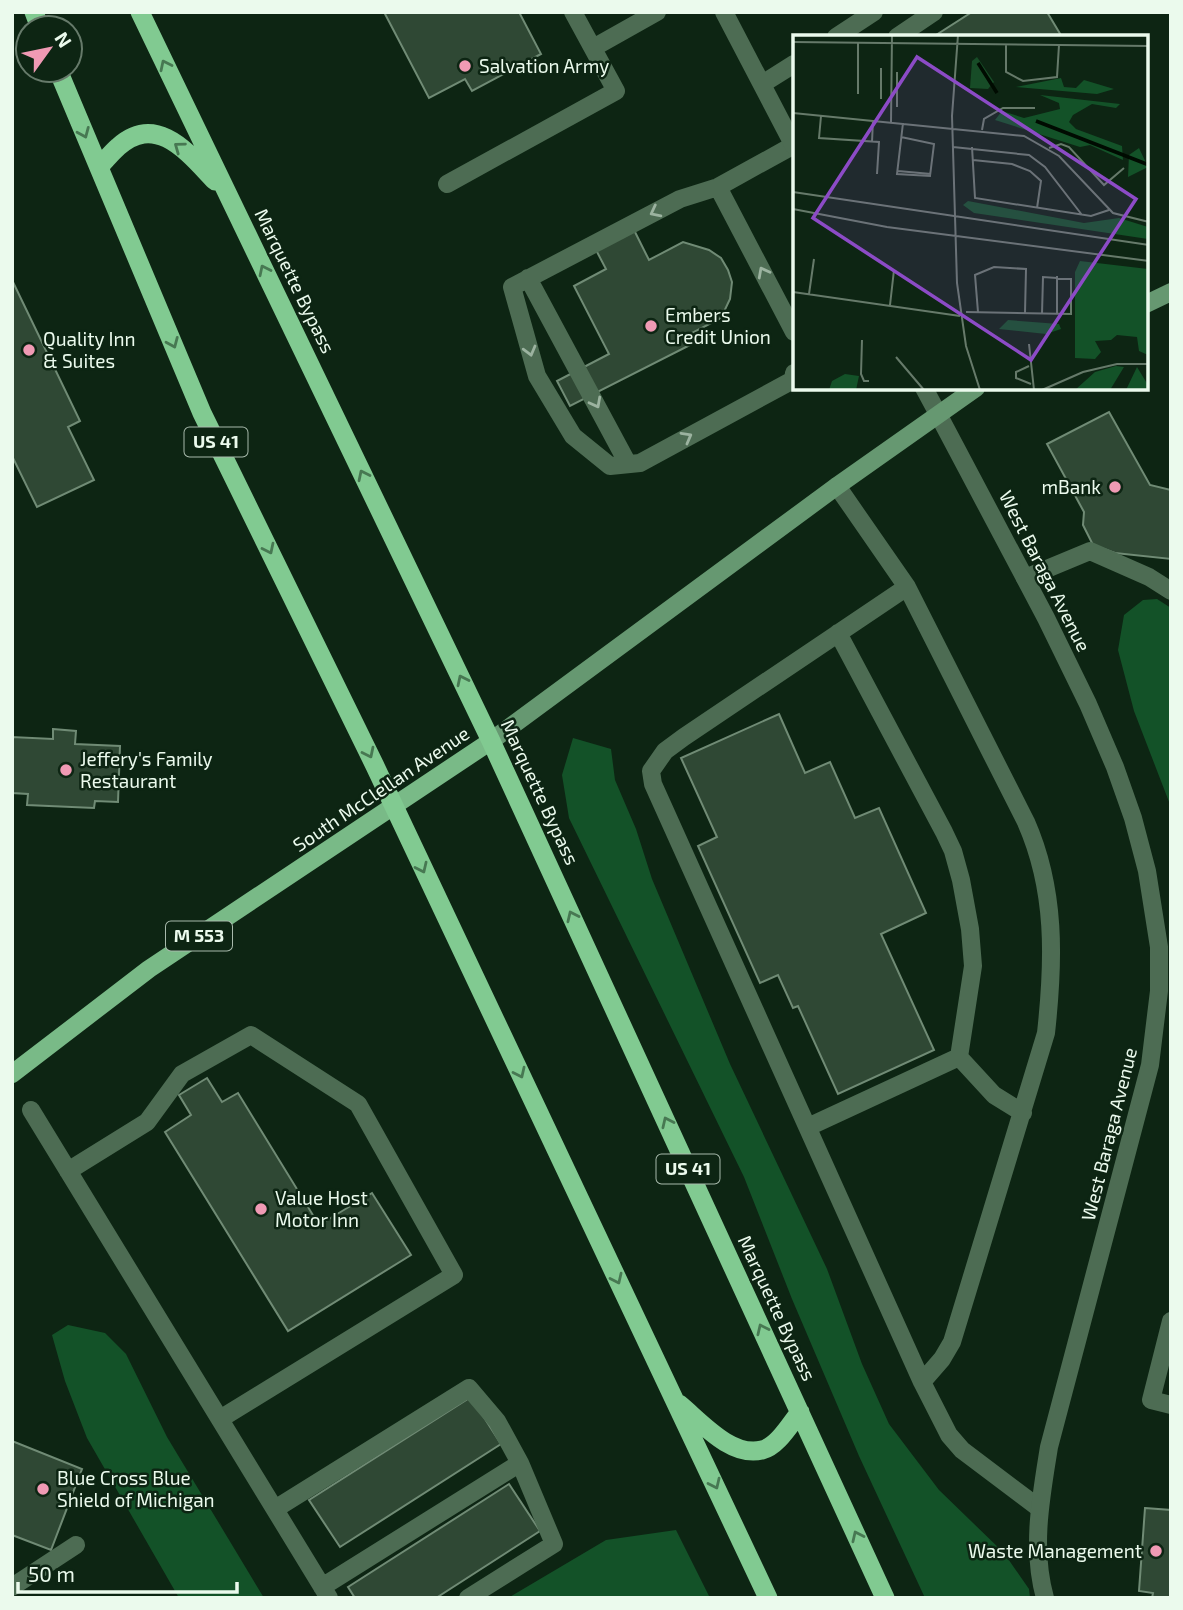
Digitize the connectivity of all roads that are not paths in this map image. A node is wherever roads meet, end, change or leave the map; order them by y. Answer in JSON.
{"nodes":[{"id":1,"x":140,"y":12,"type":"edge"},
{"id":2,"x":573,"y":12,"type":"edge"},
{"id":3,"x":657,"y":12,"type":"edge"},
{"id":4,"x":724,"y":12,"type":"edge"},
{"id":5,"x":874,"y":12,"type":"edge"},
{"id":6,"x":934,"y":12,"type":"edge"},
{"id":7,"x":839,"y":35,"type":"edge"},
{"id":8,"x":900,"y":35,"type":"edge"},
{"id":9,"x":593,"y":48,"type":"junction"},
{"id":10,"x":793,"y":65,"type":"edge"},
{"id":11,"x":64,"y":84,"type":"edge"},
{"id":12,"x":762,"y":84,"type":"junction"},
{"id":13,"x":793,"y":144,"type":"edge"},
{"id":14,"x":793,"y":147,"type":"edge"},
{"id":15,"x":99,"y":167,"type":"junction"},
{"id":16,"x":447,"y":184,"type":"dead end"},
{"id":17,"x":718,"y":187,"type":"junction"},
{"id":18,"x":228,"y":194,"type":"junction"},
{"id":19,"x":528,"y":278,"type":"junction"},
{"id":20,"x":1171,"y":292,"type":"edge"},
{"id":21,"x":1148,"y":303,"type":"edge"},
{"id":22,"x":793,"y":330,"type":"edge"},
{"id":23,"x":793,"y":380,"type":"edge"},
{"id":24,"x":925,"y":390,"type":"edge"},
{"id":25,"x":973,"y":390,"type":"edge"},
{"id":26,"x":938,"y":414,"type":"junction"},
{"id":27,"x":628,"y":464,"type":"junction"},
{"id":28,"x":837,"y":486,"type":"junction"},
{"id":29,"x":1025,"y":578,"type":"junction"},
{"id":30,"x":907,"y":587,"type":"junction"},
{"id":31,"x":1171,"y":591,"type":"edge"},
{"id":32,"x":838,"y":634,"type":"junction"},
{"id":33,"x":491,"y":741,"type":"junction"},
{"id":34,"x":393,"y":806,"type":"junction"},
{"id":35,"x":1165,"y":993,"type":"edge"},
{"id":36,"x":959,"y":1057,"type":"junction"},
{"id":37,"x":12,"y":1074,"type":"edge"},
{"id":38,"x":31,"y":1110,"type":"dead end"},
{"id":39,"x":1023,"y":1113,"type":"junction"},
{"id":40,"x":808,"y":1126,"type":"junction"},
{"id":41,"x":68,"y":1171,"type":"junction"},
{"id":42,"x":1171,"y":1321,"type":"edge"},
{"id":43,"x":922,"y":1382,"type":"junction"},
{"id":44,"x":676,"y":1401,"type":"junction"},
{"id":45,"x":1171,"y":1405,"type":"edge"},
{"id":46,"x":800,"y":1412,"type":"junction"},
{"id":47,"x":220,"y":1419,"type":"junction"},
{"id":48,"x":520,"y":1463,"type":"junction"},
{"id":49,"x":1040,"y":1508,"type":"junction"},
{"id":50,"x":275,"y":1509,"type":"junction"},
{"id":51,"x":76,"y":1545,"type":"dead end"},
{"id":52,"x":12,"y":1587,"type":"edge"},
{"id":53,"x":326,"y":1592,"type":"edge"},
{"id":54,"x":468,"y":1598,"type":"edge"},
{"id":55,"x":768,"y":1598,"type":"edge"},
{"id":56,"x":885,"y":1598,"type":"edge"},
{"id":57,"x":1045,"y":1598,"type":"edge"}],
"edges":[{"from":18,"to":1,"type":"highway","name":"Marquette Bypass","number":"US 41","one_way":true},
{"from":2,"to":9,"type":"street"},
{"from":3,"to":9,"type":"street"},
{"from":4,"to":12,"type":"street"},
{"from":5,"to":7,"type":"street"},
{"from":6,"to":8,"type":"street"},
{"from":9,"to":16,"type":"street"},
{"from":10,"to":12,"type":"street"},
{"from":11,"to":15,"type":"highway","number":"US 41","one_way":true},
{"from":12,"to":13,"type":"street"},
{"from":14,"to":17,"type":"street"},
{"from":18,"to":15,"type":"highway","one_way":true},
{"from":15,"to":34,"type":"highway","number":"US 41","one_way":true},
{"from":17,"to":19,"type":"street","one_way":true},
{"from":22,"to":17,"type":"street","one_way":true},
{"from":33,"to":18,"type":"highway","name":"Marquette Bypass","number":"US 41","one_way":true},
{"from":19,"to":27,"type":"street","one_way":true},
{"from":19,"to":27,"type":"street","one_way":true},
{"from":20,"to":21,"type":"main road"},
{"from":27,"to":23,"type":"street","one_way":true},
{"from":24,"to":26,"type":"street","name":"West Baraga Avenue"},
{"from":25,"to":26,"type":"main road","name":"South McClellan Avenue"},
{"from":26,"to":28,"type":"main road","name":"South McClellan Avenue"},
{"from":26,"to":29,"type":"street","name":"West Baraga Avenue"},
{"from":28,"to":30,"type":"street"},
{"from":28,"to":33,"type":"main road","name":"South McClellan Avenue"},
{"from":29,"to":31,"type":"street"},
{"from":29,"to":35,"type":"street","name":"West Baraga Avenue"},
{"from":30,"to":32,"type":"street"},
{"from":30,"to":39,"type":"street"},
{"from":32,"to":36,"type":"street"},
{"from":32,"to":40,"type":"street"},
{"from":33,"to":34,"type":"main road","name":"South McClellan Avenue","number":"M 553"},
{"from":46,"to":33,"type":"highway","name":"Marquette Bypass","number":"US 41","one_way":true},
{"from":34,"to":37,"type":"main road","name":"South McClellan Avenue","number":"M 553"},
{"from":34,"to":44,"type":"highway","number":"US 41","one_way":true},
{"from":35,"to":49,"type":"street","name":"West Baraga Avenue"},
{"from":36,"to":39,"type":"street"},
{"from":36,"to":40,"type":"street"},
{"from":38,"to":41,"type":"street"},
{"from":39,"to":43,"type":"street"},
{"from":40,"to":43,"type":"street"},
{"from":41,"to":47,"type":"street"},
{"from":41,"to":47,"type":"street"},
{"from":42,"to":45,"type":"street"},
{"from":43,"to":49,"type":"street"},
{"from":44,"to":46,"type":"highway"},
{"from":44,"to":55,"type":"highway","number":"US 41","one_way":true},
{"from":56,"to":46,"type":"highway","name":"Marquette Bypass","number":"US 41","one_way":true},
{"from":47,"to":50,"type":"street"},
{"from":48,"to":50,"type":"street"},
{"from":48,"to":53,"type":"street"},
{"from":48,"to":54,"type":"street"},
{"from":49,"to":57,"type":"street","name":"West Baraga Avenue"},
{"from":50,"to":53,"type":"street"},
{"from":51,"to":52,"type":"street"}]}
